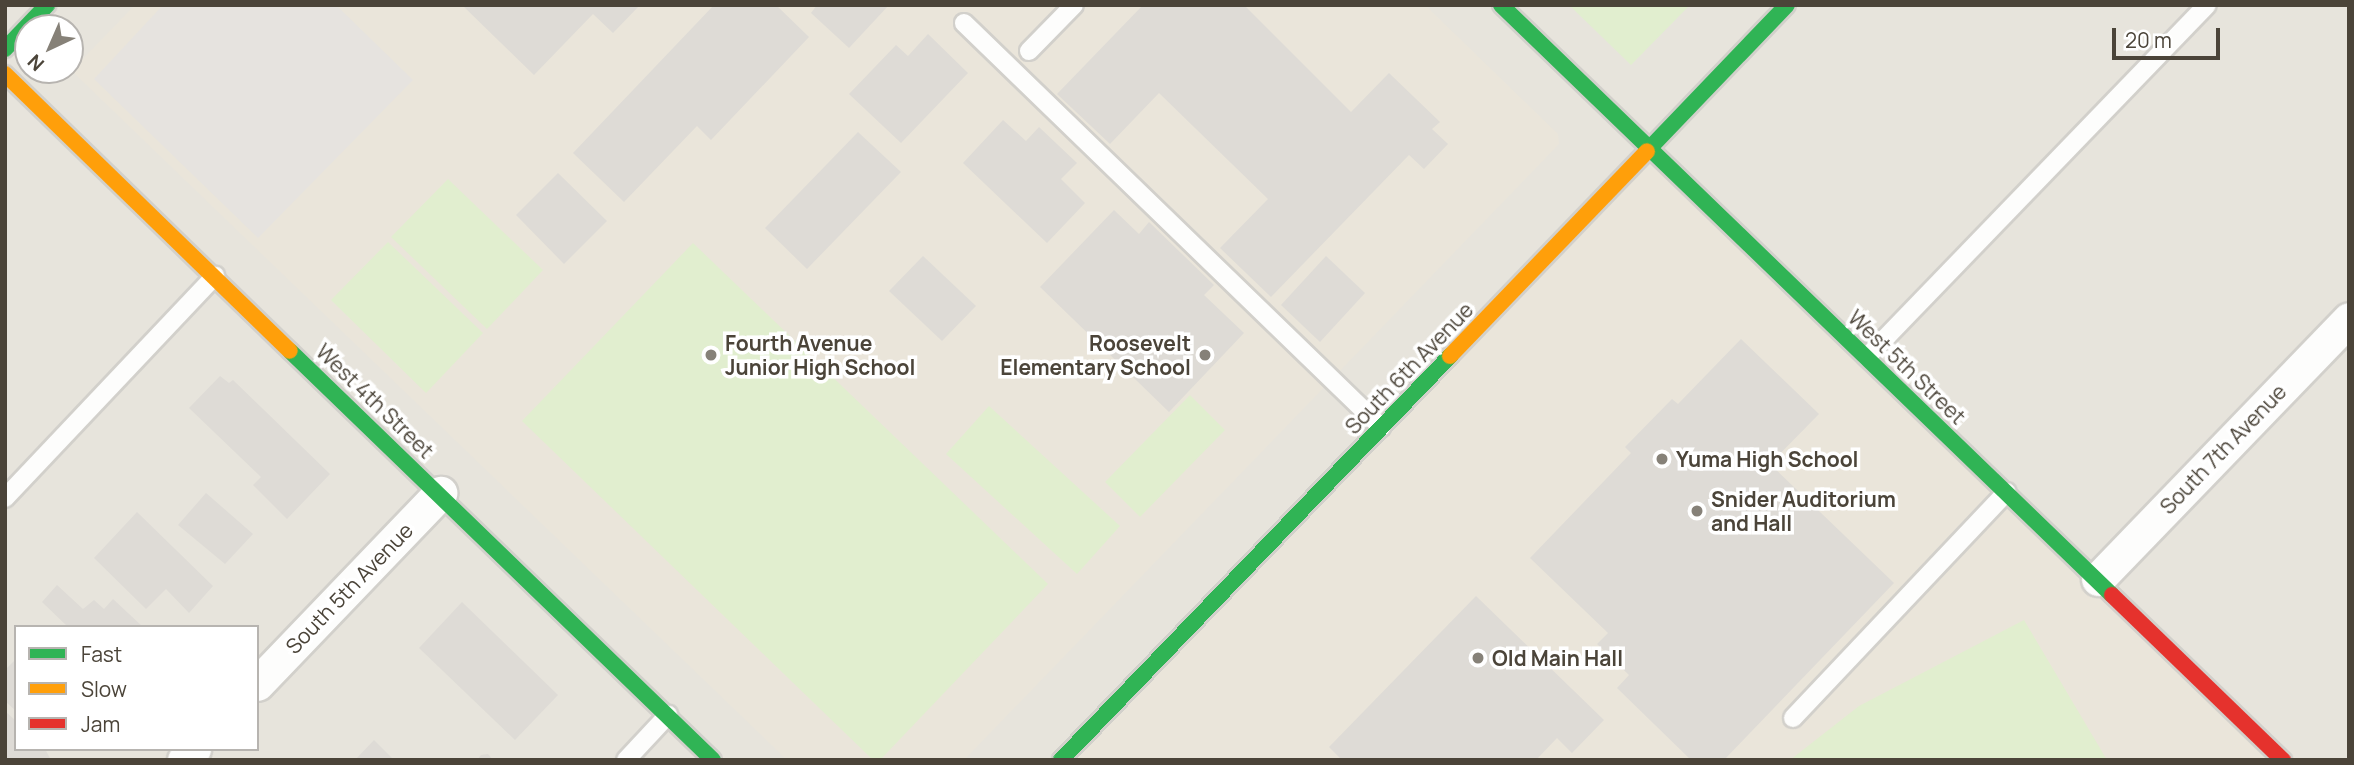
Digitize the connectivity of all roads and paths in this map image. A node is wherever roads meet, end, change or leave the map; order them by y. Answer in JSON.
{"nodes":[{"id":1,"x":47,"y":5,"type":"edge"},
{"id":2,"x":1074,"y":5,"type":"edge"},
{"id":3,"x":1501,"y":5,"type":"edge"},
{"id":4,"x":1787,"y":5,"type":"edge"},
{"id":5,"x":2207,"y":5,"type":"edge"},
{"id":6,"x":964,"y":23,"type":"dead end"},
{"id":7,"x":5,"y":49,"type":"edge"},
{"id":8,"x":1029,"y":51,"type":"dead end"},
{"id":9,"x":5,"y":74,"type":"edge"},
{"id":10,"x":1649,"y":149,"type":"junction"},
{"id":11,"x":215,"y":276,"type":"junction"},
{"id":12,"x":2349,"y":319,"type":"edge"},
{"id":13,"x":1867,"y":357,"type":"junction"},
{"id":14,"x":1381,"y":427,"type":"junction"},
{"id":15,"x":2007,"y":492,"type":"junction"},
{"id":16,"x":440,"y":493,"type":"junction"},
{"id":17,"x":5,"y":498,"type":"edge"},
{"id":18,"x":2098,"y":579,"type":"junction"},
{"id":19,"x":259,"y":682,"type":"edge"},
{"id":20,"x":668,"y":715,"type":"junction"},
{"id":21,"x":1793,"y":718,"type":"dead end"},
{"id":22,"x":626,"y":760,"type":"edge"},
{"id":23,"x":713,"y":760,"type":"edge"},
{"id":24,"x":1061,"y":760,"type":"edge"},
{"id":25,"x":2283,"y":760,"type":"edge"}],
"edges":[{"from":1,"to":7,"type":"street"},
{"from":2,"to":8,"type":"lane"},
{"from":3,"to":10,"type":"street","name":"West 5th Street"},
{"from":4,"to":10,"type":"street","name":"South 6th Avenue"},
{"from":5,"to":13,"type":"lane"},
{"from":6,"to":14,"type":"lane"},
{"from":9,"to":11,"type":"street","name":"West 4th Street"},
{"from":10,"to":13,"type":"street","name":"West 5th Street"},
{"from":10,"to":14,"type":"street","name":"South 6th Avenue"},
{"from":11,"to":16,"type":"street","name":"West 4th Street"},
{"from":11,"to":17,"type":"lane"},
{"from":12,"to":18,"type":"street","name":"South 7th Avenue"},
{"from":13,"to":15,"type":"street","name":"West 5th Street"},
{"from":14,"to":24,"type":"street","name":"South 6th Avenue"},
{"from":15,"to":18,"type":"street","name":"West 5th Street"},
{"from":15,"to":21,"type":"lane"},
{"from":16,"to":19,"type":"street","name":"South 5th Avenue"},
{"from":16,"to":20,"type":"street","name":"West 4th Street"},
{"from":18,"to":25,"type":"street","name":"West 5th Street"},
{"from":20,"to":22,"type":"lane"},
{"from":20,"to":23,"type":"street","name":"West 4th Street"}]}
